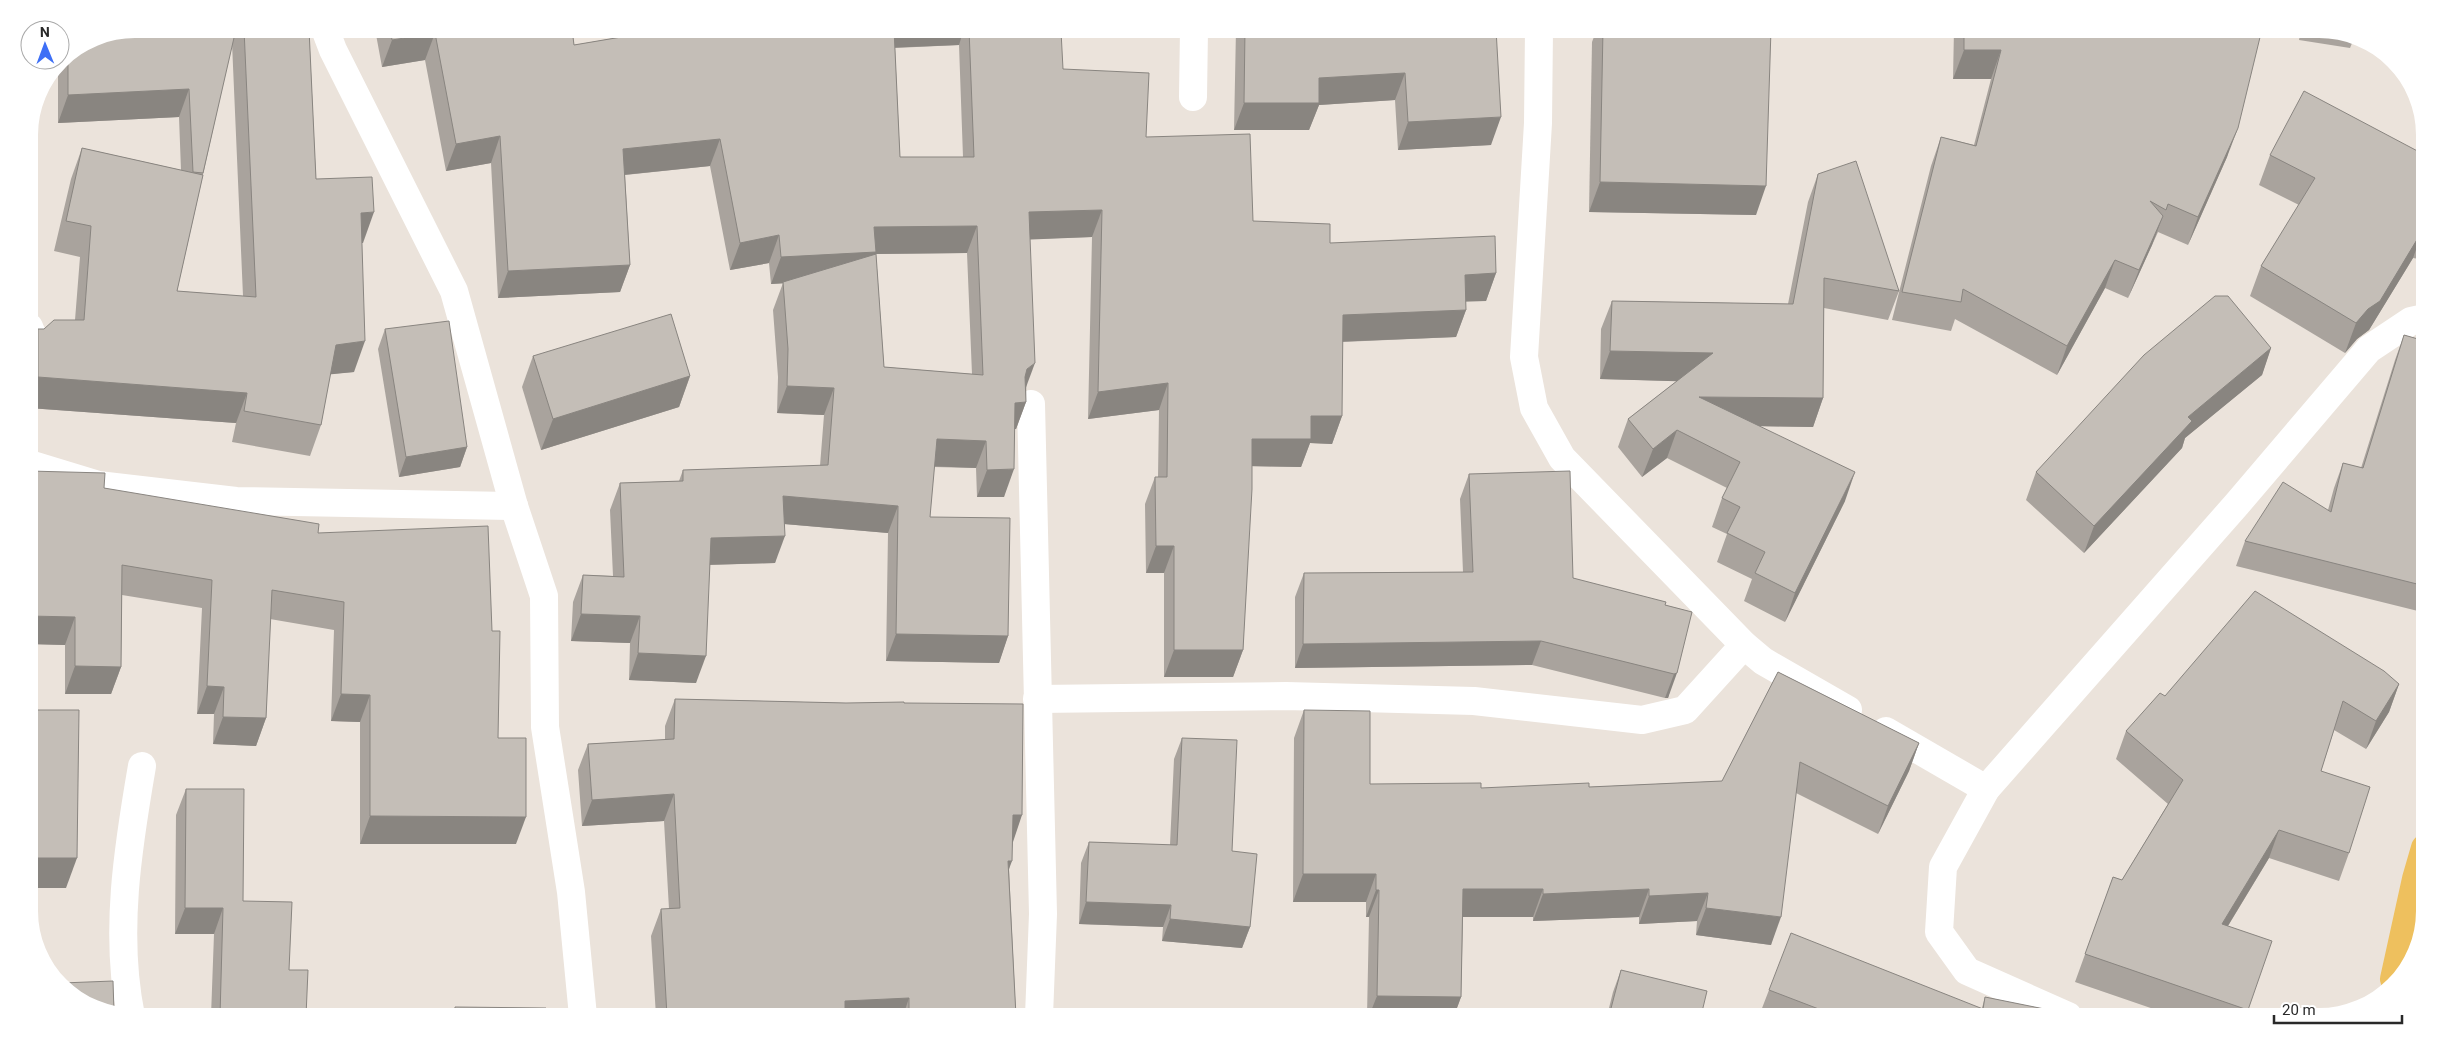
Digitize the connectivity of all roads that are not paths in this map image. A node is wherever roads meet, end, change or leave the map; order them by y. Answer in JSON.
{"nodes":[{"id":1,"x":328,"y":37,"type":"edge"},
{"id":2,"x":1194,"y":37,"type":"edge"},
{"id":3,"x":1539,"y":37,"type":"edge"},
{"id":4,"x":1193,"y":97,"type":"dead end"},
{"id":5,"x":2416,"y":320,"type":"edge"},
{"id":6,"x":1031,"y":404,"type":"dead end"},
{"id":7,"x":38,"y":467,"type":"edge"},
{"id":8,"x":514,"y":506,"type":"junction"},
{"id":9,"x":1744,"y":646,"type":"junction"},
{"id":10,"x":1037,"y":698,"type":"junction"},
{"id":11,"x":142,"y":766,"type":"dead end"},
{"id":12,"x":1986,"y":789,"type":"junction"},
{"id":13,"x":2416,"y":894,"type":"edge"},
{"id":14,"x":2396,"y":969,"type":"edge"},
{"id":15,"x":129,"y":1007,"type":"edge"},
{"id":16,"x":582,"y":1008,"type":"edge"},
{"id":17,"x":1039,"y":1008,"type":"edge"},
{"id":18,"x":2050,"y":1008,"type":"edge"}],
"edges":[{"from":1,"to":8,"type":"street"},
{"from":2,"to":4,"type":"street"},
{"from":3,"to":9,"type":"street"},
{"from":5,"to":12,"type":"street"},
{"from":6,"to":10,"type":"street"},
{"from":7,"to":8,"type":"street"},
{"from":8,"to":16,"type":"street"},
{"from":9,"to":10,"type":"street"},
{"from":9,"to":12,"type":"street"},
{"from":10,"to":17,"type":"street"},
{"from":11,"to":15,"type":"street"},
{"from":12,"to":18,"type":"street"},
{"from":13,"to":14,"type":"main road"}]}
